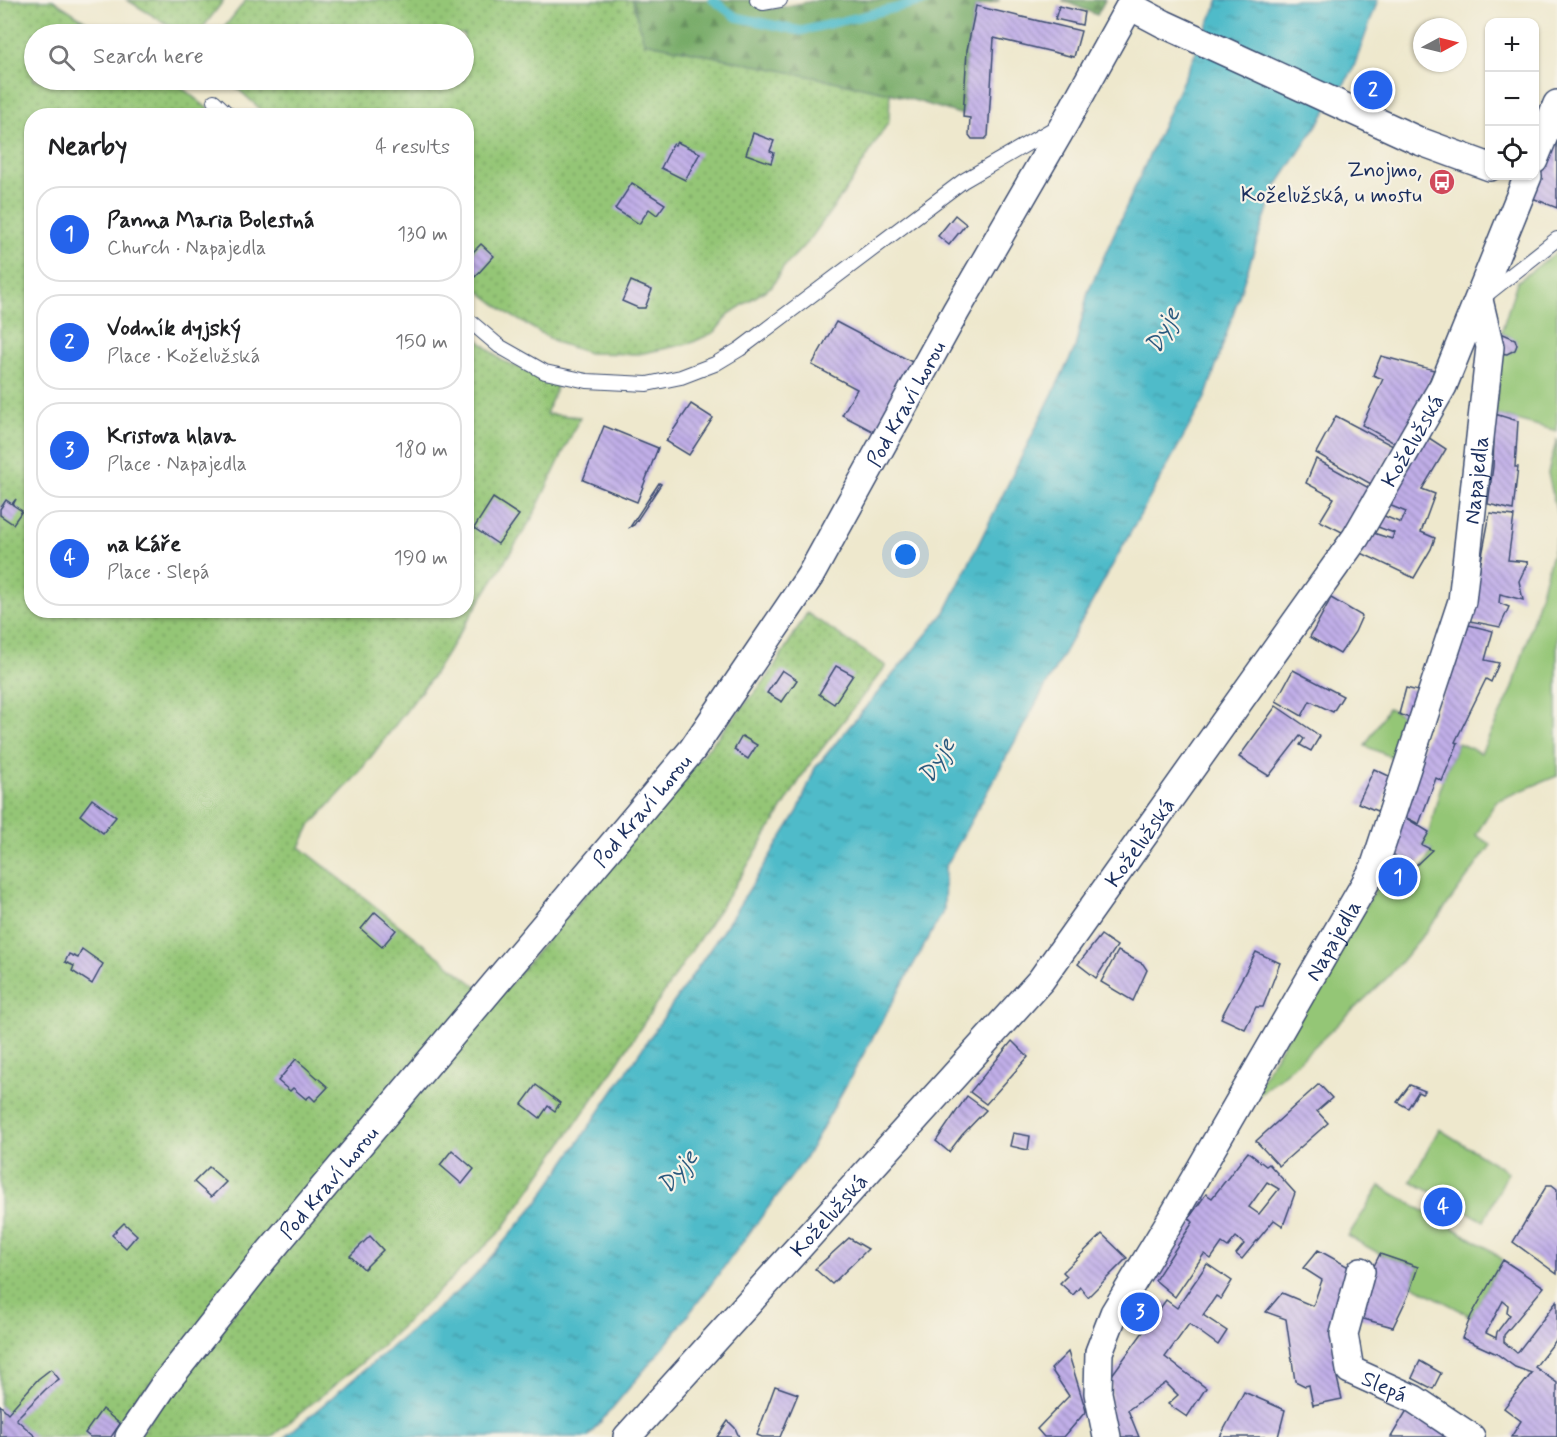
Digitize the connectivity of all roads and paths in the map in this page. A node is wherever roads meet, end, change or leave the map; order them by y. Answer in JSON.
{"nodes":[{"id":1,"x":757,"y":0,"type":"edge"},
{"id":2,"x":780,"y":0,"type":"edge"},
{"id":3,"x":1129,"y":2,"type":"edge"},
{"id":4,"x":214,"y":101,"type":"dead end"},
{"id":5,"x":1557,"y":104,"type":"edge"},
{"id":6,"x":221,"y":108,"type":"edge"},
{"id":7,"x":1066,"y":122,"type":"junction"},
{"id":8,"x":1539,"y":143,"type":"edge"},
{"id":9,"x":1485,"y":165,"type":"edge"},
{"id":10,"x":1522,"y":180,"type":"edge"},
{"id":11,"x":1557,"y":239,"type":"edge"},
{"id":12,"x":1479,"y":300,"type":"junction"},
{"id":13,"x":474,"y":325,"type":"edge"},
{"id":14,"x":1361,"y":1271,"type":"dead end"},
{"id":15,"x":129,"y":1437,"type":"edge"},
{"id":16,"x":627,"y":1437,"type":"edge"},
{"id":17,"x":1107,"y":1437,"type":"edge"},
{"id":18,"x":1471,"y":1437,"type":"edge"}],
"edges":[{"from":1,"to":2,"type":"lane"},
{"from":3,"to":7,"type":"street","name":"Pod Kraví horou"},
{"from":3,"to":9,"type":"street"},
{"from":4,"to":6,"type":"lane"},
{"from":5,"to":8,"type":"street","name":"Koželužská"},
{"from":7,"to":13,"type":"lane"},
{"from":7,"to":15,"type":"street","name":"Pod Kraví horou"},
{"from":10,"to":12,"type":"street","name":"Koželužská"},
{"from":11,"to":12,"type":"lane"},
{"from":12,"to":16,"type":"street","name":"Koželužská"},
{"from":12,"to":17,"type":"street","name":"Napajedla"},
{"from":14,"to":18,"type":"street","name":"Slepá"}]}
